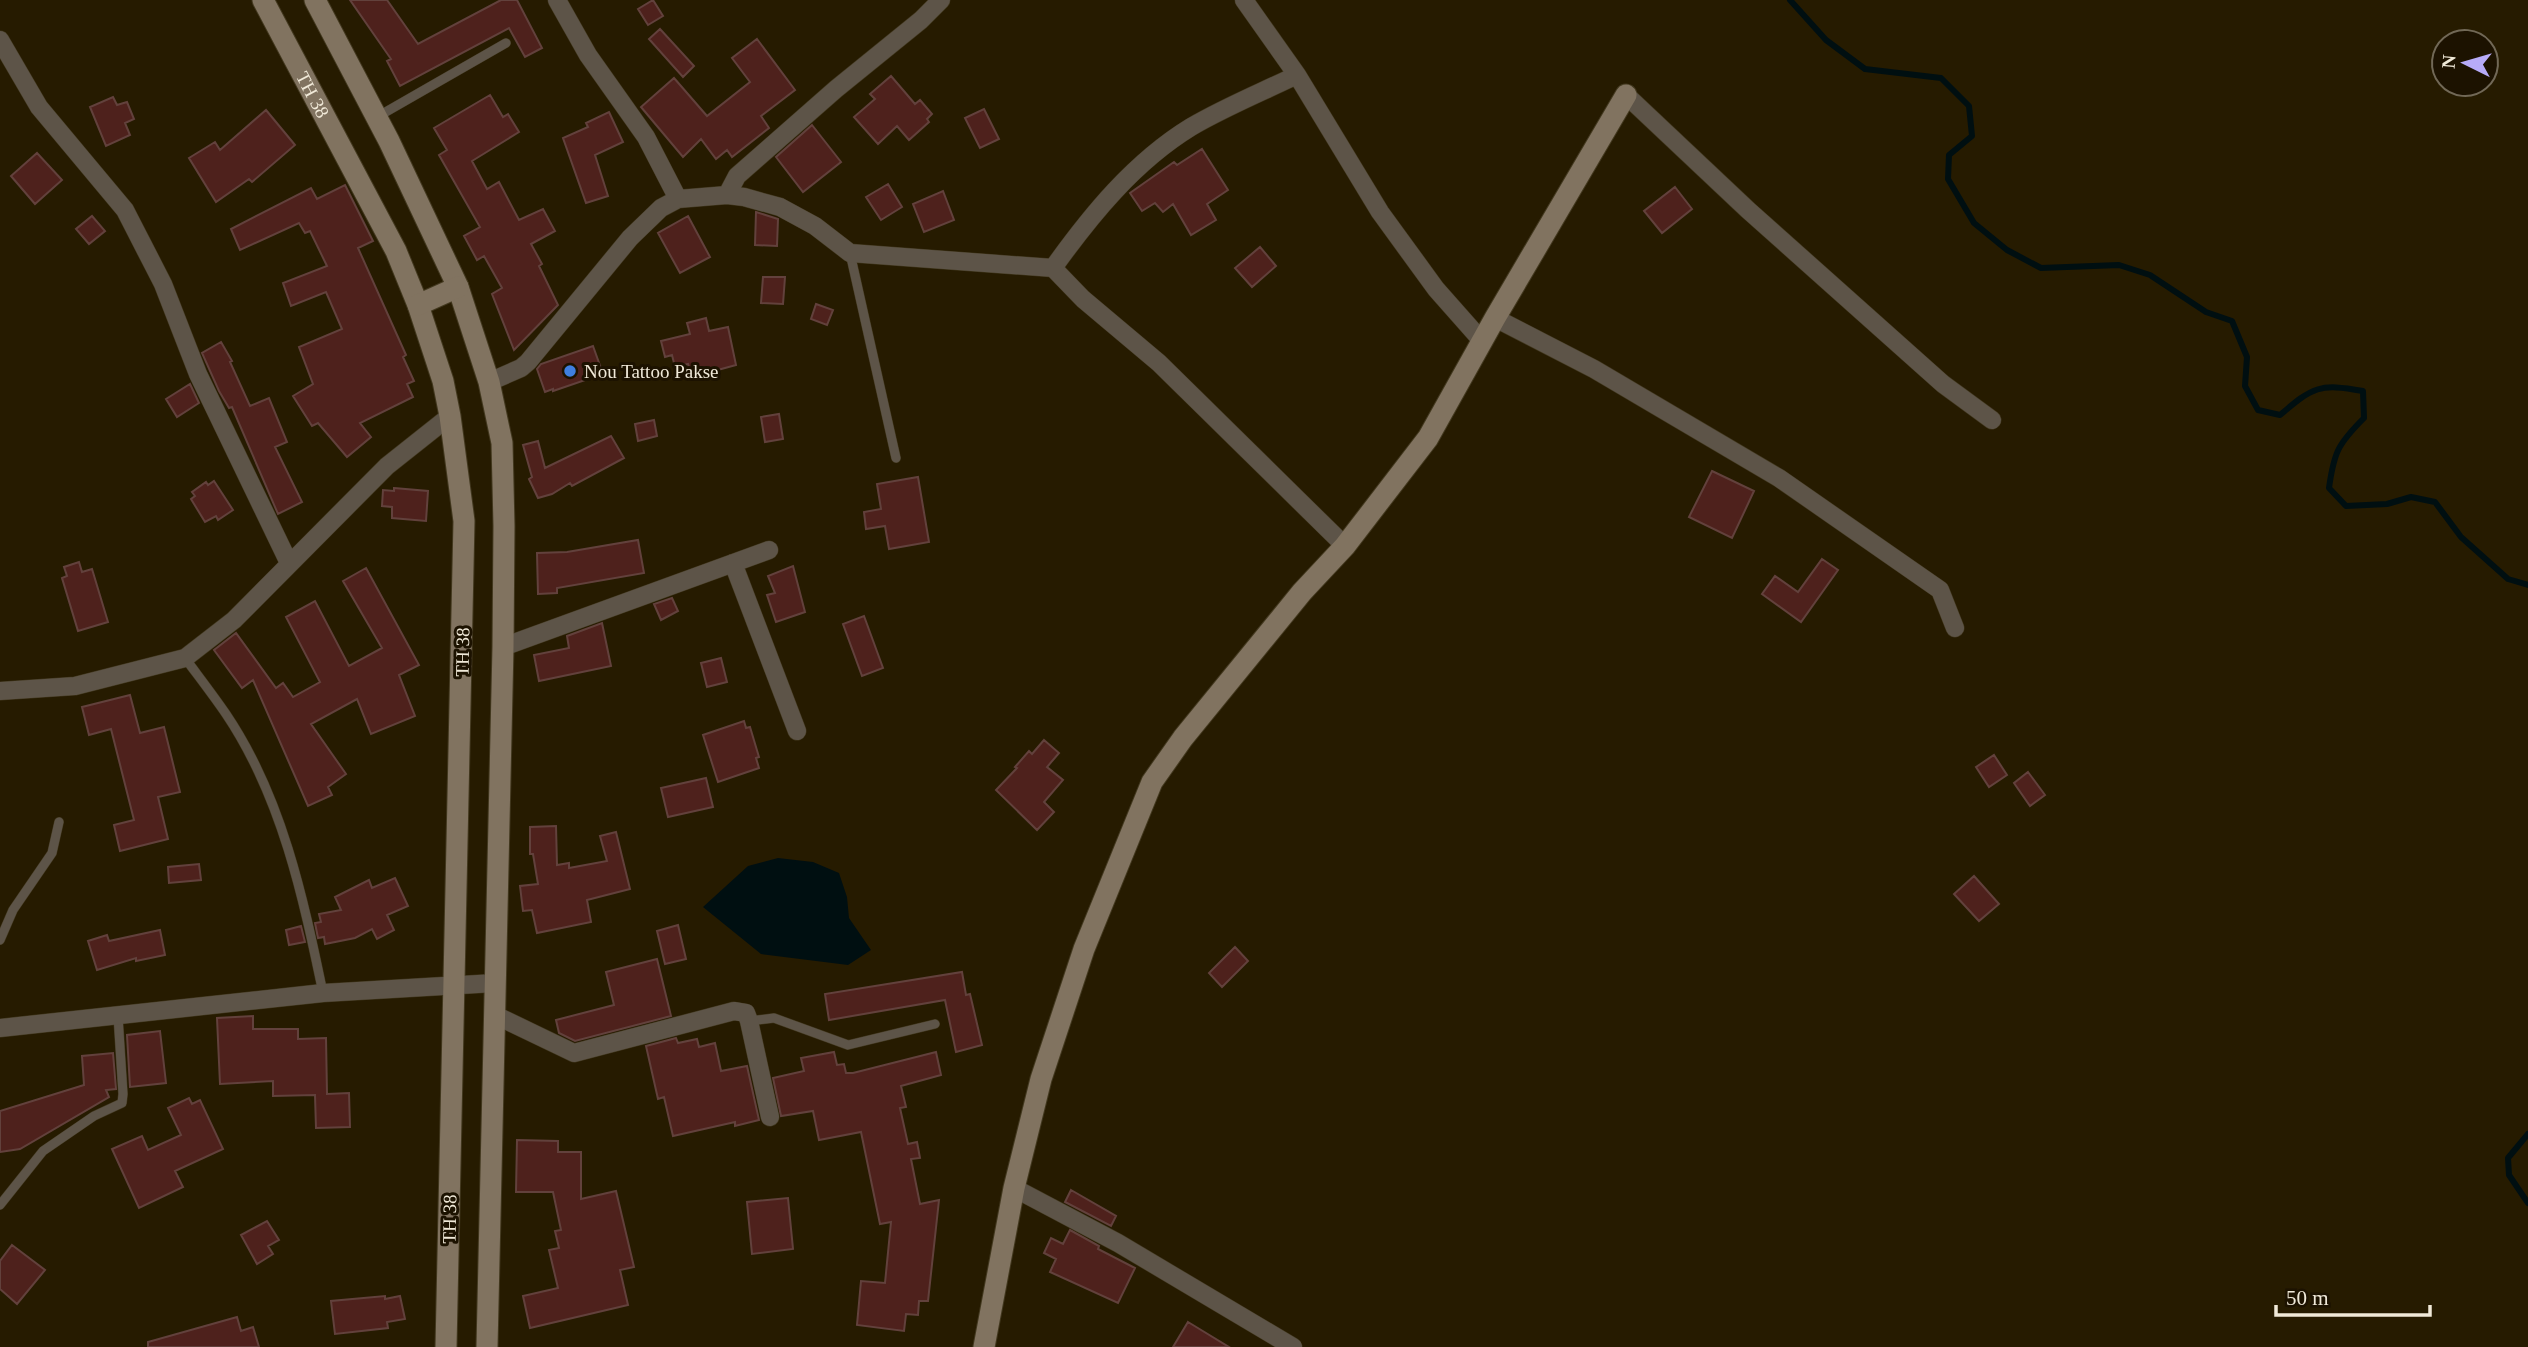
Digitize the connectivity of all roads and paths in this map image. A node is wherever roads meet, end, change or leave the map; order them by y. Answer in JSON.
{"nodes":[{"id":1,"x":263,"y":0,"type":"edge"},
{"id":2,"x":315,"y":0,"type":"edge"},
{"id":3,"x":557,"y":0,"type":"edge"},
{"id":4,"x":940,"y":0,"type":"edge"},
{"id":5,"x":1244,"y":0,"type":"edge"},
{"id":6,"x":0,"y":40,"type":"edge"},
{"id":7,"x":506,"y":43,"type":"dead end"},
{"id":8,"x":1297,"y":75,"type":"junction"},
{"id":9,"x":1626,"y":94,"type":"joint"},
{"id":10,"x":377,"y":117,"type":"junction"},
{"id":11,"x":727,"y":195,"type":"junction"},
{"id":12,"x":678,"y":200,"type":"junction"},
{"id":13,"x":850,"y":253,"type":"junction"},
{"id":14,"x":1053,"y":268,"type":"junction"},
{"id":15,"x":458,"y":287,"type":"junction"},
{"id":16,"x":418,"y":305,"type":"junction"},
{"id":17,"x":1495,"y":318,"type":"junction"},
{"id":18,"x":1482,"y":341,"type":"junction"},
{"id":19,"x":489,"y":382,"type":"junction"},
{"id":20,"x":450,"y":416,"type":"junction"},
{"id":21,"x":1992,"y":420,"type":"dead end"},
{"id":22,"x":897,"y":458,"type":"dead end"},
{"id":23,"x":1345,"y":546,"type":"junction"},
{"id":24,"x":769,"y":550,"type":"dead end"},
{"id":25,"x":289,"y":563,"type":"junction"},
{"id":26,"x":733,"y":563,"type":"junction"},
{"id":27,"x":1955,"y":628,"type":"dead end"},
{"id":28,"x":503,"y":646,"type":"junction"},
{"id":29,"x":185,"y":658,"type":"junction"},
{"id":30,"x":0,"y":691,"type":"edge"},
{"id":31,"x":797,"y":731,"type":"dead end"},
{"id":32,"x":59,"y":822,"type":"dead end"},
{"id":33,"x":0,"y":940,"type":"edge"},
{"id":34,"x":495,"y":982,"type":"junction"},
{"id":35,"x":455,"y":985,"type":"junction"},
{"id":36,"x":323,"y":992,"type":"junction"},
{"id":37,"x":495,"y":1014,"type":"junction"},
{"id":38,"x":118,"y":1016,"type":"junction"},
{"id":39,"x":749,"y":1021,"type":"junction"},
{"id":40,"x":934,"y":1024,"type":"dead end"},
{"id":41,"x":0,"y":1028,"type":"edge"},
{"id":42,"x":770,"y":1117,"type":"dead end"},
{"id":43,"x":1014,"y":1188,"type":"junction"},
{"id":44,"x":0,"y":1205,"type":"edge"},
{"id":45,"x":446,"y":1347,"type":"edge"},
{"id":46,"x":487,"y":1347,"type":"edge"},
{"id":47,"x":984,"y":1347,"type":"edge"},
{"id":48,"x":1293,"y":1347,"type":"edge"}],
"edges":[{"from":1,"to":16,"type":"street","name":"TH 38"},
{"from":2,"to":10,"type":"street","name":"TH 38"},
{"from":3,"to":12,"type":"street"},
{"from":4,"to":11,"type":"street"},
{"from":5,"to":8,"type":"street"},
{"from":6,"to":25,"type":"street"},
{"from":7,"to":10,"type":"lane"},
{"from":8,"to":14,"type":"street"},
{"from":8,"to":18,"type":"street"},
{"from":9,"to":17,"type":"street"},
{"from":9,"to":21,"type":"street"},
{"from":10,"to":15,"type":"street","name":"TH 38"},
{"from":11,"to":12,"type":"street"},
{"from":11,"to":13,"type":"street"},
{"from":12,"to":19,"type":"street"},
{"from":13,"to":14,"type":"street"},
{"from":13,"to":22,"type":"lane"},
{"from":14,"to":23,"type":"street"},
{"from":15,"to":16,"type":"street"},
{"from":15,"to":19,"type":"street","name":"TH 38"},
{"from":16,"to":20,"type":"street","name":"TH 38"},
{"from":17,"to":18,"type":"street"},
{"from":17,"to":27,"type":"street"},
{"from":18,"to":23,"type":"street"},
{"from":19,"to":28,"type":"street","name":"TH 38"},
{"from":20,"to":25,"type":"street"},
{"from":20,"to":35,"type":"street","name":"TH 38"},
{"from":23,"to":43,"type":"street"},
{"from":24,"to":26,"type":"street"},
{"from":25,"to":29,"type":"street"},
{"from":26,"to":28,"type":"street"},
{"from":26,"to":31,"type":"street"},
{"from":28,"to":34,"type":"street","name":"TH 38"},
{"from":29,"to":30,"type":"street"},
{"from":29,"to":36,"type":"lane"},
{"from":32,"to":33,"type":"lane"},
{"from":34,"to":35,"type":"street"},
{"from":34,"to":37,"type":"street","name":"TH 38"},
{"from":35,"to":36,"type":"street"},
{"from":35,"to":45,"type":"street","name":"TH 38"},
{"from":36,"to":38,"type":"street"},
{"from":37,"to":39,"type":"street"},
{"from":37,"to":46,"type":"street","name":"TH 38"},
{"from":38,"to":41,"type":"street"},
{"from":38,"to":44,"type":"lane"},
{"from":39,"to":40,"type":"lane"},
{"from":39,"to":42,"type":"street"},
{"from":43,"to":47,"type":"street"},
{"from":43,"to":48,"type":"street"}]}
